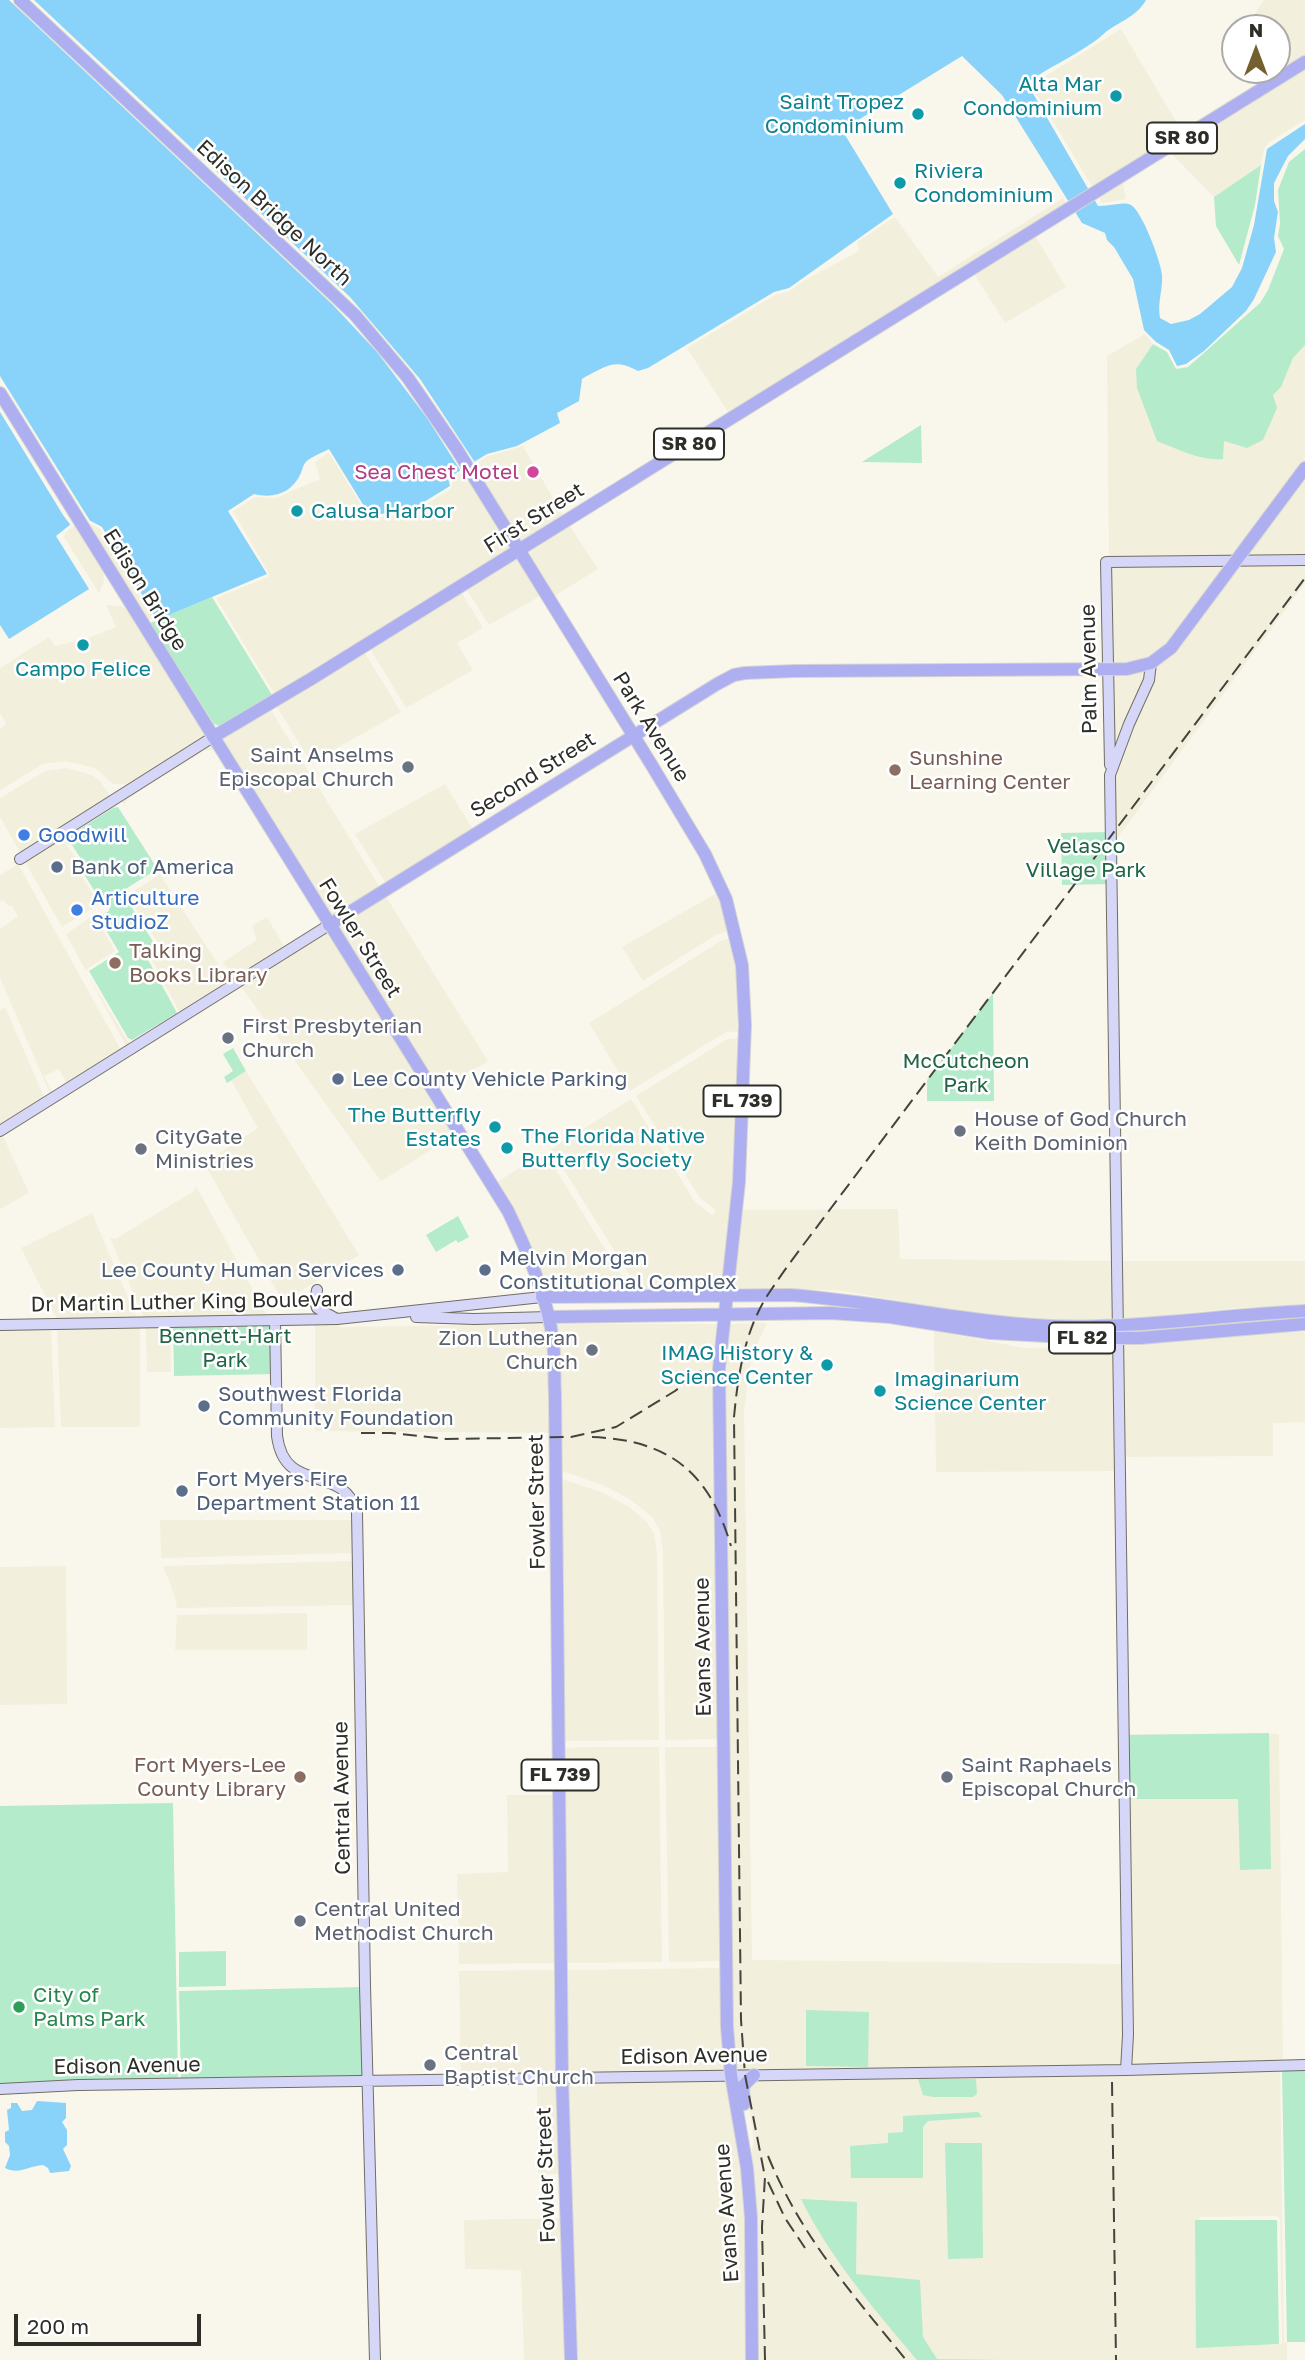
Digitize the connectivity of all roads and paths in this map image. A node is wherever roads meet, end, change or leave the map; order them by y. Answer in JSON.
{"nodes":[{"id":1,"x":20,"y":0,"type":"edge"},
{"id":2,"x":1305,"y":62,"type":"edge"},
{"id":3,"x":0,"y":393,"type":"edge"},
{"id":4,"x":1305,"y":468,"type":"edge"},
{"id":5,"x":518,"y":549,"type":"junction"},
{"id":6,"x":1305,"y":560,"type":"edge"},
{"id":7,"x":1237,"y":561,"type":"junction"},
{"id":8,"x":1151,"y":663,"type":"junction"},
{"id":9,"x":1108,"y":670,"type":"junction"},
{"id":10,"x":633,"y":735,"type":"junction"},
{"id":11,"x":213,"y":737,"type":"junction"},
{"id":12,"x":1110,"y":775,"type":"junction"},
{"id":13,"x":19,"y":859,"type":"dead end"},
{"id":14,"x":330,"y":925,"type":"junction"},
{"id":15,"x":736,"y":933,"type":"joint"},
{"id":16,"x":0,"y":1131,"type":"edge"},
{"id":17,"x":317,"y":1290,"type":"dead end"},
{"id":18,"x":727,"y":1296,"type":"junction"},
{"id":19,"x":542,"y":1297,"type":"junction"},
{"id":20,"x":514,"y":1300,"type":"junction"},
{"id":21,"x":1305,"y":1311,"type":"edge"},
{"id":22,"x":725,"y":1314,"type":"junction"},
{"id":23,"x":386,"y":1315,"type":"junction"},
{"id":24,"x":548,"y":1317,"type":"junction"},
{"id":25,"x":1305,"y":1317,"type":"edge"},
{"id":26,"x":447,"y":1318,"type":"junction"},
{"id":27,"x":337,"y":1319,"type":"junction"},
{"id":28,"x":275,"y":1321,"type":"junction"},
{"id":29,"x":1305,"y":1324,"type":"edge"},
{"id":30,"x":0,"y":1325,"type":"edge"},
{"id":31,"x":1280,"y":1325,"type":"junction"},
{"id":32,"x":1120,"y":1331,"type":"junction"},
{"id":33,"x":1305,"y":2065,"type":"edge"},
{"id":34,"x":1126,"y":2070,"type":"junction"},
{"id":35,"x":731,"y":2075,"type":"junction"},
{"id":36,"x":754,"y":2075,"type":"junction"},
{"id":37,"x":562,"y":2077,"type":"junction"},
{"id":38,"x":368,"y":2081,"type":"junction"},
{"id":39,"x":0,"y":2089,"type":"edge"},
{"id":40,"x":746,"y":2163,"type":"junction"},
{"id":41,"x":375,"y":2360,"type":"edge"},
{"id":42,"x":570,"y":2360,"type":"edge"},
{"id":43,"x":752,"y":2360,"type":"edge"}],
"edges":[{"from":1,"to":5,"type":"main road","name":"Edison Bridge North"},
{"from":2,"to":5,"type":"main road","name":"First Street","number":"SR 80"},
{"from":3,"to":11,"type":"main road","name":"Edison Bridge"},
{"from":4,"to":7,"type":"main road"},
{"from":5,"to":10,"type":"main road","name":"Park Avenue"},
{"from":5,"to":11,"type":"main road","name":"First Street","number":"SR 80"},
{"from":6,"to":7,"type":"street"},
{"from":7,"to":8,"type":"main road"},
{"from":7,"to":9,"type":"street","name":"Palm Avenue"},
{"from":8,"to":9,"type":"main road","name":"Second Street"},
{"from":8,"to":12,"type":"street"},
{"from":9,"to":10,"type":"main road","name":"Second Street"},
{"from":9,"to":12,"type":"street","name":"Palm Avenue"},
{"from":10,"to":14,"type":"main road","name":"Second Street"},
{"from":10,"to":15,"type":"main road","name":"Park Avenue","number":"FL 739"},
{"from":11,"to":13,"type":"street","name":"First Street"},
{"from":11,"to":14,"type":"main road","name":"Fowler Street"},
{"from":12,"to":32,"type":"street","name":"Palm Avenue"},
{"from":14,"to":16,"type":"street","name":"Second Street"},
{"from":14,"to":19,"type":"main road","name":"Fowler Street","number":"FL 739"},
{"from":15,"to":18,"type":"main road","name":"Evans Avenue","number":"FL 739"},
{"from":17,"to":27,"type":"street"},
{"from":18,"to":19,"type":"main road","number":"FL 82"},
{"from":18,"to":22,"type":"main road","name":"Evans Avenue","number":"FL 739"},
{"from":18,"to":32,"type":"main road","number":"FL 82"},
{"from":19,"to":20,"type":"street","name":"Dr Martin Luther King Boulevard","number":"FL 82"},
{"from":19,"to":24,"type":"main road","name":"Fowler Street","number":"FL 739"},
{"from":20,"to":23,"type":"street","name":"Dr Martin Luther King Boulevard","number":"FL 82"},
{"from":20,"to":26,"type":"street"},
{"from":21,"to":32,"type":"main road","number":"FL 82"},
{"from":22,"to":24,"type":"main road","name":"Dr Martin Luther King Boulevard","number":"FL 82"},
{"from":22,"to":32,"type":"main road","number":"FL 82"},
{"from":22,"to":35,"type":"main road","name":"Evans Avenue","number":"FL 739"},
{"from":23,"to":26,"type":"street","name":"Dr Martin Luther King Boulevard","number":"FL 82"},
{"from":23,"to":27,"type":"street","name":"Dr Martin Luther King Boulevard","number":"FL 82"},
{"from":24,"to":26,"type":"street","name":"Dr Martin Luther King Boulevard","number":"FL 82"},
{"from":24,"to":37,"type":"main road","name":"Fowler Street","number":"FL 739"},
{"from":25,"to":31,"type":"main road"},
{"from":27,"to":28,"type":"street","name":"Dr Martin Luther King Boulevard","number":"FL 82"},
{"from":28,"to":30,"type":"street","name":"Dr Martin Luther King Boulevard","number":"FL 82"},
{"from":28,"to":38,"type":"street","name":"Central Avenue"},
{"from":29,"to":31,"type":"main road","number":"FL 82"},
{"from":31,"to":32,"type":"main road","number":"FL 82"},
{"from":32,"to":34,"type":"street","name":"Palm Avenue"},
{"from":33,"to":34,"type":"street","name":"Edison Avenue"},
{"from":34,"to":36,"type":"street","name":"Edison Avenue"},
{"from":35,"to":36,"type":"street","name":"Edison Avenue"},
{"from":35,"to":37,"type":"street","name":"Edison Avenue"},
{"from":35,"to":40,"type":"main road","name":"Evans Avenue","number":"FL 739"},
{"from":36,"to":40,"type":"main road"},
{"from":37,"to":38,"type":"street","name":"Edison Avenue"},
{"from":37,"to":42,"type":"main road","name":"Fowler Street","number":"FL 739"},
{"from":38,"to":39,"type":"street","name":"Edison Avenue"},
{"from":38,"to":41,"type":"street","name":"Central Avenue"},
{"from":40,"to":43,"type":"main road","name":"Evans Avenue","number":"FL 739"}]}
